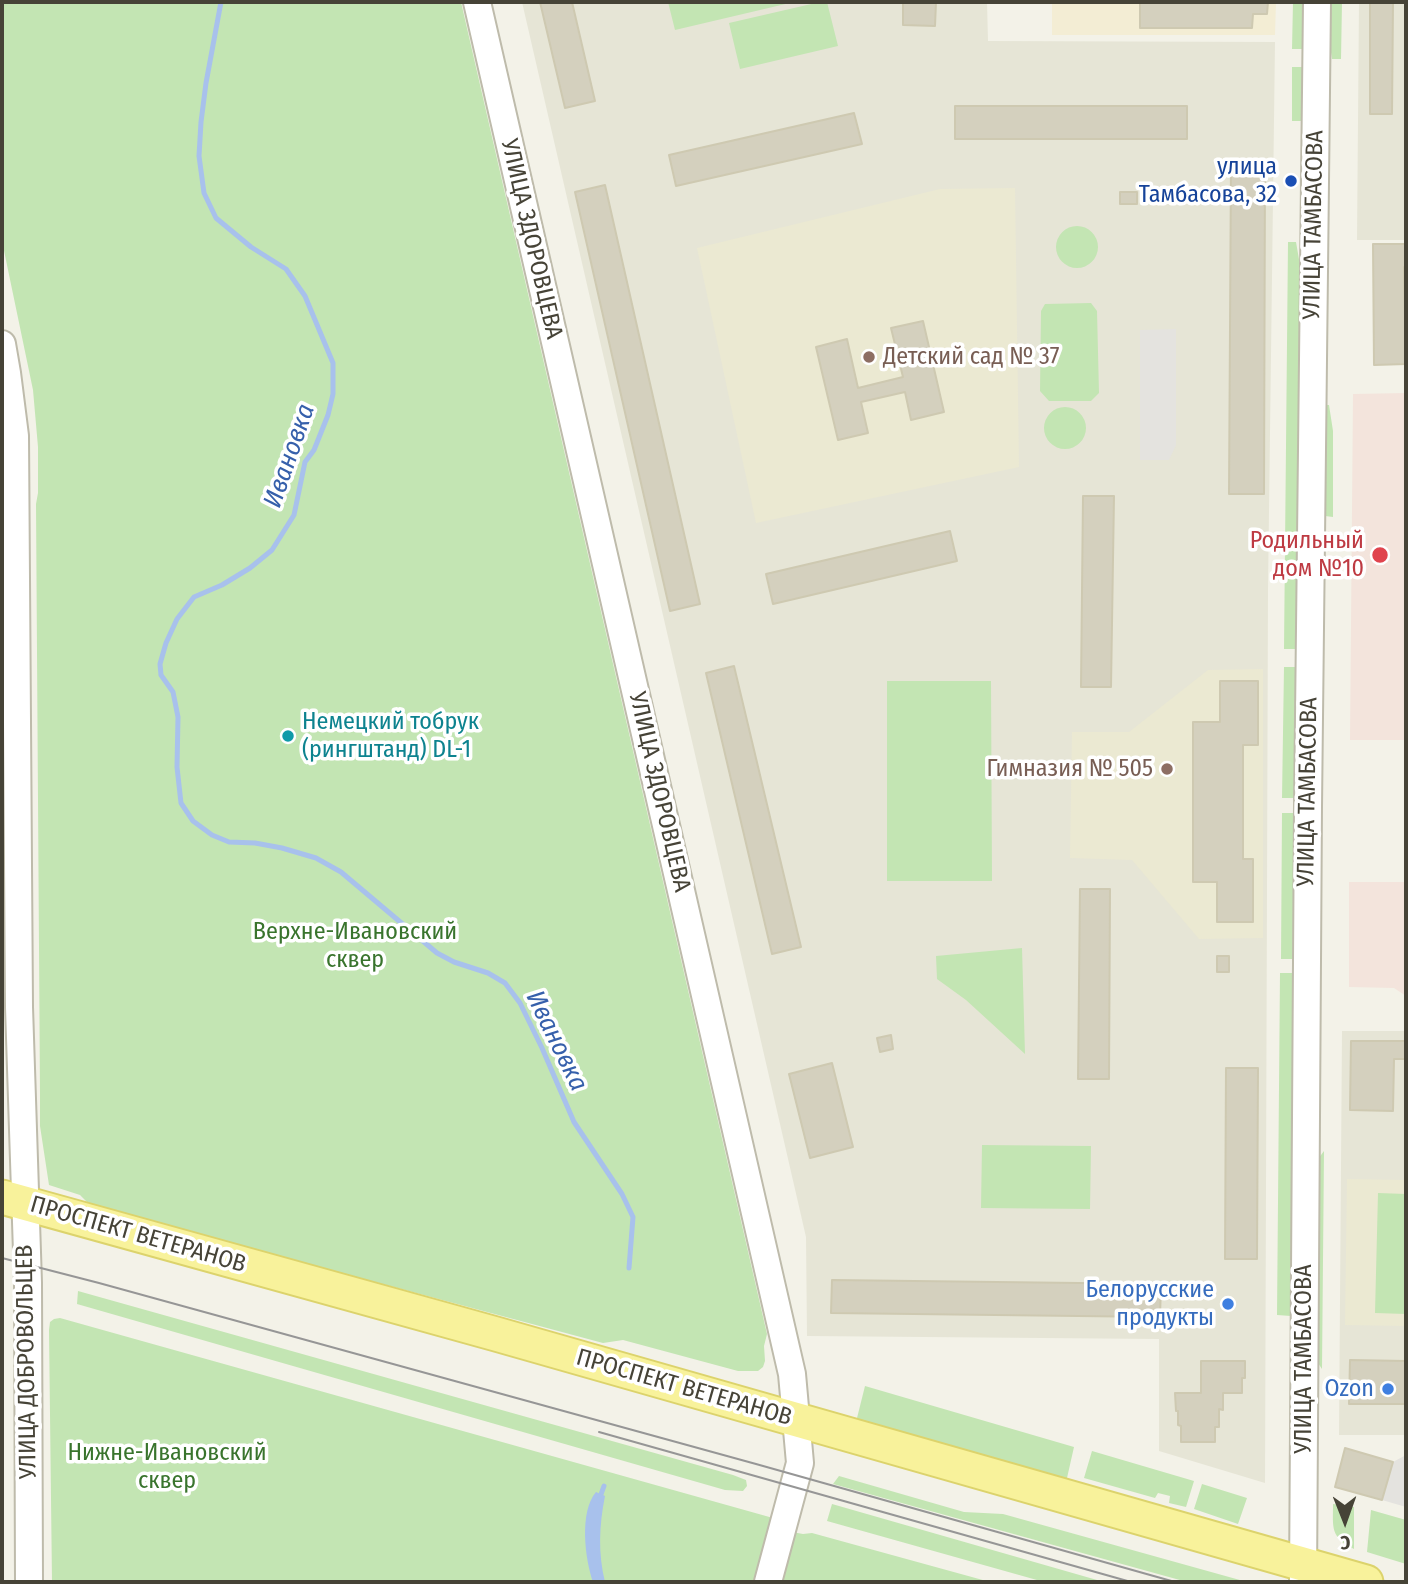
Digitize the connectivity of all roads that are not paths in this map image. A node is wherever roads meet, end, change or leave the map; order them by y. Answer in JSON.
{"nodes":[{"id":1,"x":477,"y":2,"type":"edge"},
{"id":2,"x":1317,"y":2,"type":"edge"},
{"id":3,"x":2,"y":344,"type":"edge"},
{"id":4,"x":13,"y":1210,"type":"edge"},
{"id":5,"x":798,"y":1432,"type":"junction"},
{"id":6,"x":1298,"y":1577,"type":"edge"},
{"id":7,"x":29,"y":1582,"type":"edge"},
{"id":8,"x":768,"y":1582,"type":"edge"},
{"id":9,"x":1366,"y":1582,"type":"edge"}],
"edges":[{"from":1,"to":5,"type":"street","name":"УЛИЦА ЗДОРОВЦЕВА"},
{"from":2,"to":6,"type":"street","name":"УЛИЦА ТАМБАСОВА"},
{"from":3,"to":4,"type":"street","name":"УЛИЦА ДОБРОВОЛЬЦЕВ"},
{"from":4,"to":5,"type":"main road","name":"ПРОСПЕКТ ВЕТЕРАНОВ"},
{"from":4,"to":7,"type":"street","name":"УЛИЦА ДОБРОВОЛЬЦЕВ"},
{"from":5,"to":6,"type":"main road","name":"ПРОСПЕКТ ВЕТЕРАНОВ"},
{"from":5,"to":8,"type":"street","name":"УЛИЦА ЗДОРОВЦЕВА"},
{"from":6,"to":9,"type":"main road","name":"ПРОСПЕКТ ВЕТЕРАНОВ"}]}
